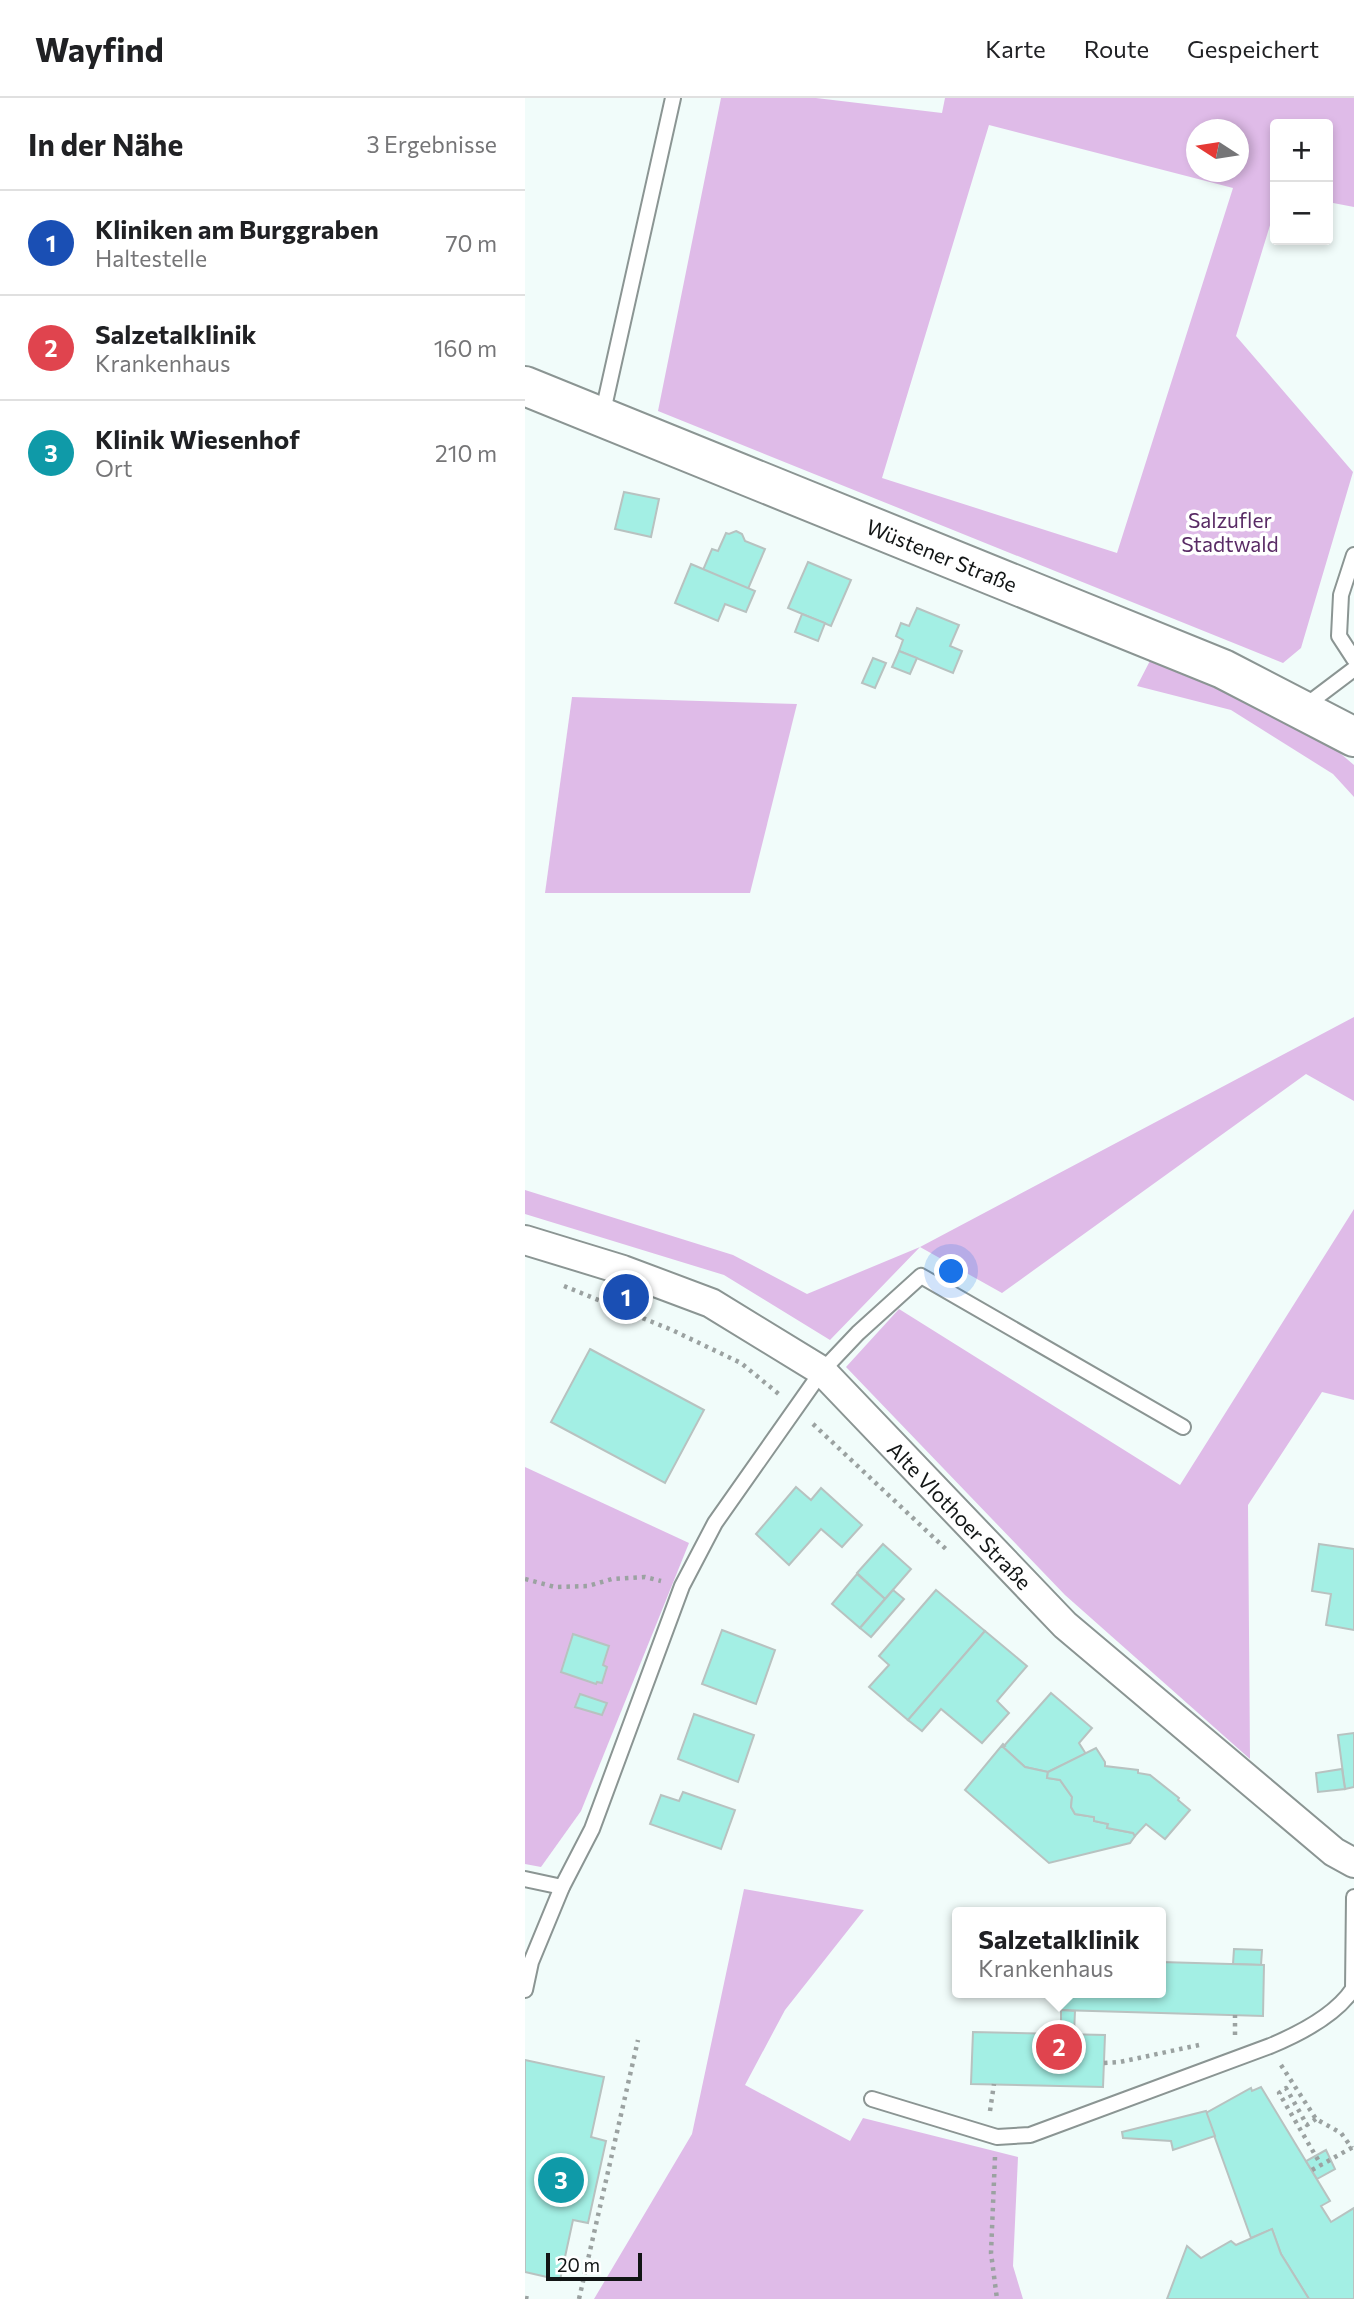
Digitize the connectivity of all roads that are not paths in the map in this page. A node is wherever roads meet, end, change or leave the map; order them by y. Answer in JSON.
{"nodes":[{"id":1,"x":673,"y":98,"type":"edge"},
{"id":2,"x":525,"y":386,"type":"edge"},
{"id":3,"x":602,"y":417,"type":"junction"},
{"id":4,"x":1354,"y":555,"type":"edge"},
{"id":5,"x":1354,"y":659,"type":"edge"},
{"id":6,"x":1354,"y":669,"type":"edge"},
{"id":7,"x":1301,"y":709,"type":"junction"},
{"id":8,"x":1354,"y":737,"type":"edge"},
{"id":9,"x":525,"y":1240,"type":"edge"},
{"id":10,"x":823,"y":1371,"type":"junction"},
{"id":11,"x":1182,"y":1426,"type":"dead end"},
{"id":12,"x":1354,"y":1863,"type":"edge"},
{"id":13,"x":525,"y":1879,"type":"edge"},
{"id":14,"x":562,"y":1887,"type":"junction"},
{"id":15,"x":1354,"y":1898,"type":"edge"},
{"id":16,"x":525,"y":1990,"type":"edge"},
{"id":17,"x":872,"y":2099,"type":"dead end"}],
"edges":[{"from":1,"to":3,"type":"lane"},
{"from":2,"to":3,"type":"main road","name":"Wüstener Straße"},
{"from":3,"to":7,"type":"main road","name":"Wüstener Straße"},
{"from":4,"to":5,"type":"lane"},
{"from":6,"to":7,"type":"lane"},
{"from":7,"to":8,"type":"main road","name":"Wüstener Straße"},
{"from":9,"to":10,"type":"street","name":"Alte Vlothoer Straße"},
{"from":10,"to":11,"type":"lane"},
{"from":10,"to":12,"type":"street","name":"Alte Vlothoer Straße"},
{"from":10,"to":14,"type":"lane"},
{"from":13,"to":14,"type":"lane"},
{"from":14,"to":16,"type":"lane"},
{"from":15,"to":17,"type":"lane"}]}
